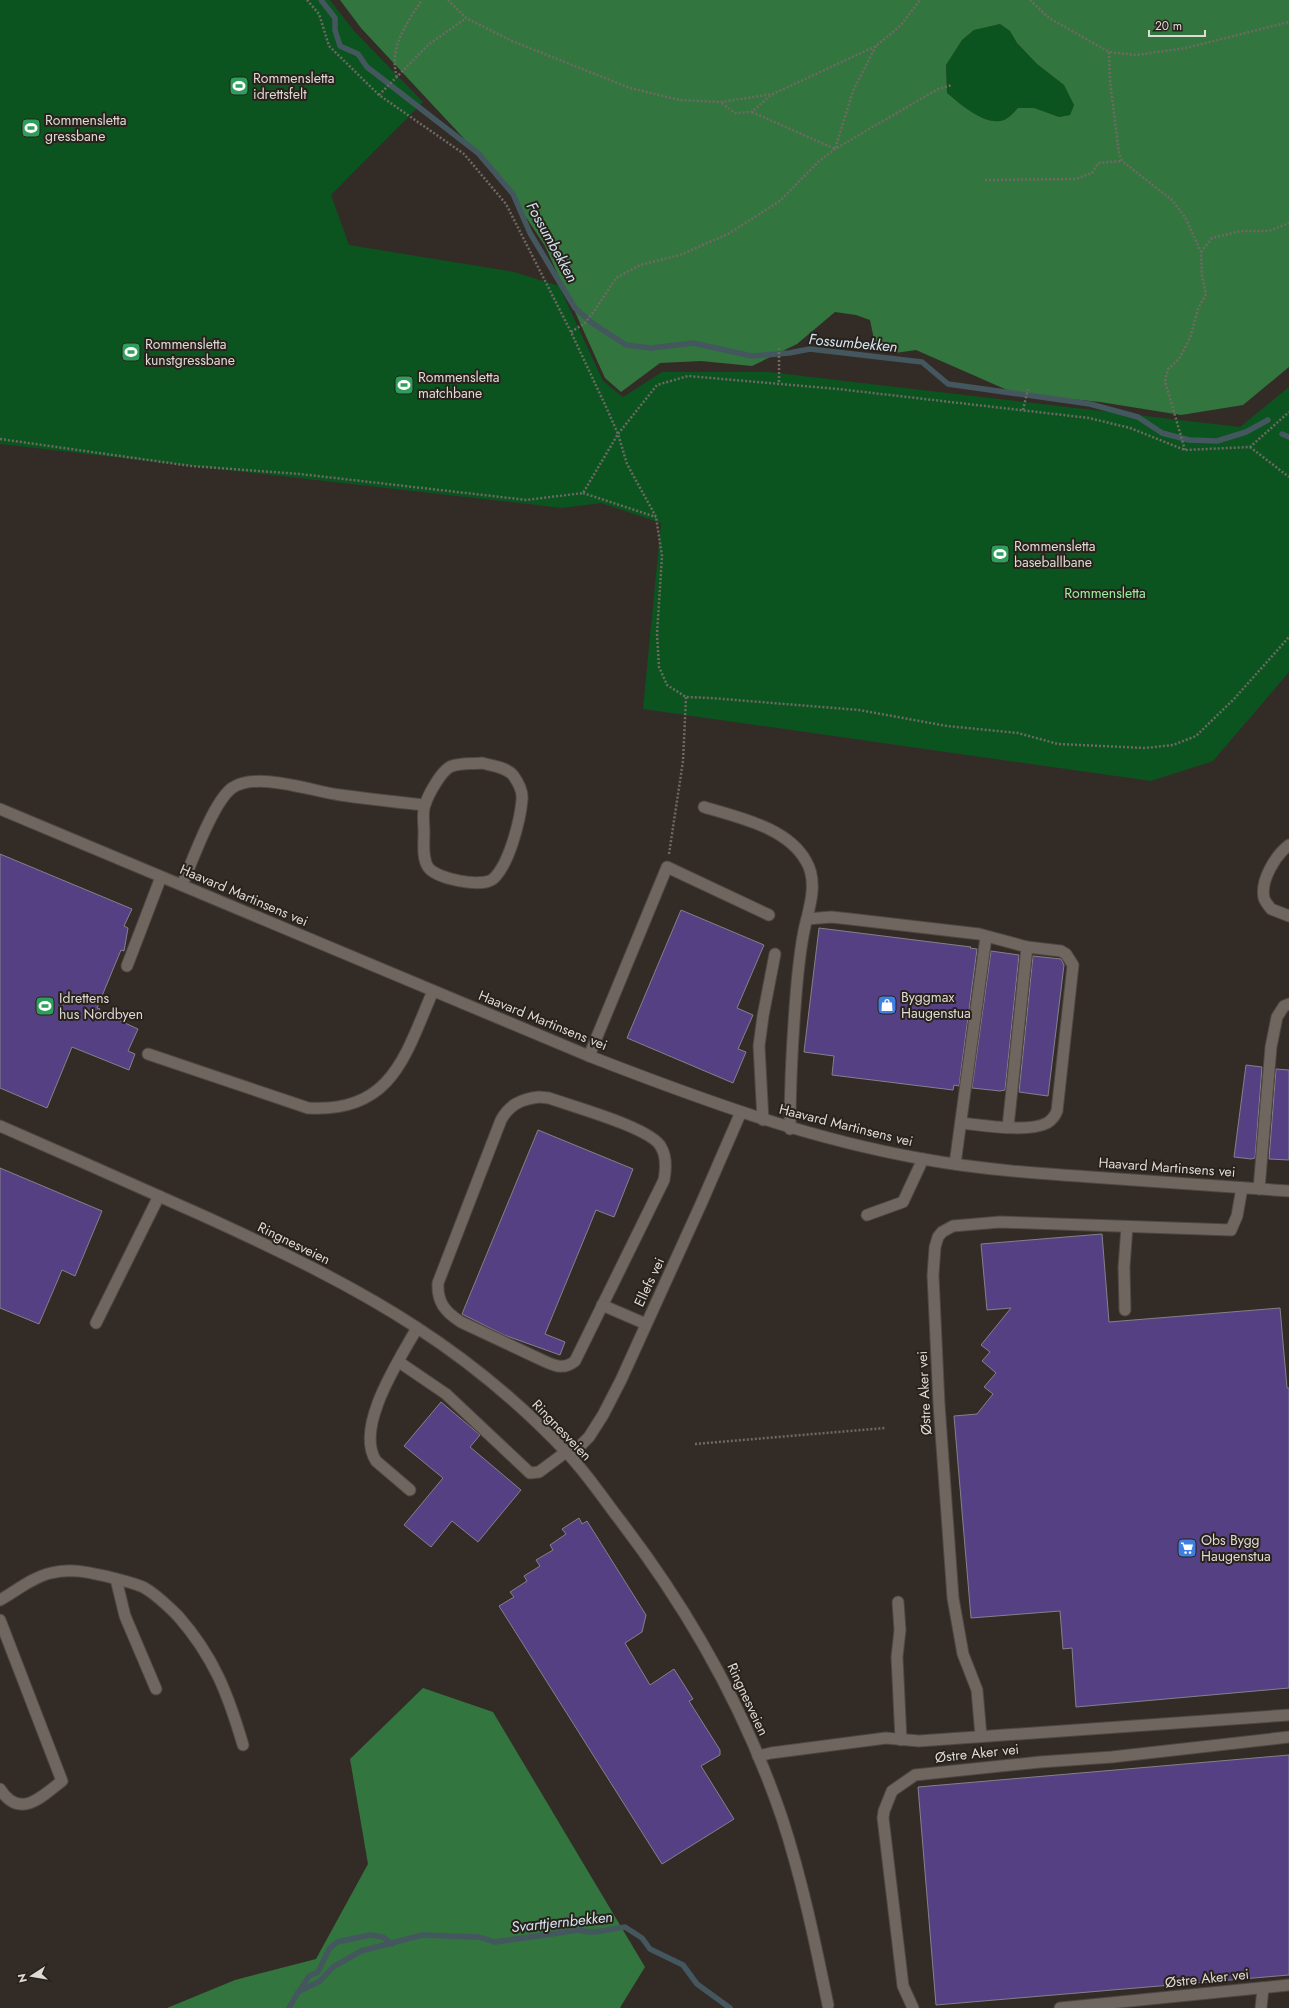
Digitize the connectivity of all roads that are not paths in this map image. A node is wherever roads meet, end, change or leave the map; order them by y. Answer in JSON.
{"nodes":[{"id":1,"x":424,"y":806,"type":"junction"},
{"id":2,"x":704,"y":807,"type":"dead end"},
{"id":3,"x":0,"y":809,"type":"edge"},
{"id":4,"x":1289,"y":845,"type":"edge"},
{"id":5,"x":162,"y":877,"type":"junction"},
{"id":6,"x":182,"y":886,"type":"junction"},
{"id":7,"x":769,"y":915,"type":"dead end"},
{"id":8,"x":1289,"y":916,"type":"edge"},
{"id":9,"x":807,"y":919,"type":"junction"},
{"id":10,"x":986,"y":937,"type":"junction"},
{"id":11,"x":1026,"y":947,"type":"junction"},
{"id":12,"x":775,"y":954,"type":"dead end"},
{"id":13,"x":128,"y":966,"type":"dead end"},
{"id":14,"x":434,"y":991,"type":"junction"},
{"id":15,"x":1289,"y":1004,"type":"edge"},
{"id":16,"x":148,"y":1054,"type":"dead end"},
{"id":17,"x":589,"y":1056,"type":"junction"},
{"id":18,"x":741,"y":1112,"type":"junction"},
{"id":19,"x":763,"y":1120,"type":"junction"},
{"id":20,"x":961,"y":1123,"type":"junction"},
{"id":21,"x":0,"y":1126,"type":"edge"},
{"id":22,"x":1008,"y":1127,"type":"junction"},
{"id":23,"x":790,"y":1129,"type":"junction"},
{"id":24,"x":923,"y":1159,"type":"junction"},
{"id":25,"x":955,"y":1164,"type":"junction"},
{"id":26,"x":1242,"y":1188,"type":"junction"},
{"id":27,"x":1259,"y":1189,"type":"junction"},
{"id":28,"x":1289,"y":1191,"type":"edge"},
{"id":29,"x":159,"y":1196,"type":"junction"},
{"id":30,"x":866,"y":1215,"type":"dead end"},
{"id":31,"x":1127,"y":1227,"type":"junction"},
{"id":32,"x":1231,"y":1230,"type":"joint"},
{"id":33,"x":602,"y":1305,"type":"junction"},
{"id":34,"x":1126,"y":1310,"type":"dead end"},
{"id":35,"x":96,"y":1323,"type":"dead end"},
{"id":36,"x":646,"y":1324,"type":"junction"},
{"id":37,"x":417,"y":1328,"type":"junction"},
{"id":38,"x":399,"y":1362,"type":"junction"},
{"id":39,"x":568,"y":1454,"type":"junction"},
{"id":40,"x":410,"y":1490,"type":"dead end"},
{"id":41,"x":116,"y":1579,"type":"junction"},
{"id":42,"x":0,"y":1600,"type":"edge"},
{"id":43,"x":898,"y":1602,"type":"dead end"},
{"id":44,"x":0,"y":1620,"type":"edge"},
{"id":45,"x":156,"y":1689,"type":"dead end"},
{"id":46,"x":1289,"y":1715,"type":"edge"},
{"id":47,"x":981,"y":1736,"type":"junction"},
{"id":48,"x":1289,"y":1737,"type":"edge"},
{"id":49,"x":901,"y":1740,"type":"junction"},
{"id":50,"x":243,"y":1745,"type":"dead end"},
{"id":51,"x":758,"y":1756,"type":"junction"},
{"id":52,"x":0,"y":1789,"type":"edge"},
{"id":53,"x":1289,"y":1985,"type":"edge"},
{"id":54,"x":1262,"y":1988,"type":"junction"},
{"id":55,"x":827,"y":2007,"type":"edge"},
{"id":56,"x":912,"y":2007,"type":"edge"},
{"id":57,"x":1060,"y":2008,"type":"edge"},
{"id":58,"x":1261,"y":2008,"type":"edge"}],
"edges":[{"from":1,"to":1,"type":"street"},
{"from":1,"to":6,"type":"street"},
{"from":2,"to":9,"type":"street"},
{"from":3,"to":5,"type":"street","name":"Haavard Martinsens vei"},
{"from":4,"to":8,"type":"street"},
{"from":5,"to":6,"type":"street","name":"Haavard Martinsens vei"},
{"from":5,"to":13,"type":"street","name":"Haavard Martinsens vei"},
{"from":6,"to":14,"type":"street","name":"Haavard Martinsens vei"},
{"from":7,"to":17,"type":"street"},
{"from":9,"to":10,"type":"street"},
{"from":9,"to":23,"type":"street"},
{"from":10,"to":11,"type":"street"},
{"from":10,"to":20,"type":"street"},
{"from":11,"to":22,"type":"street"},
{"from":11,"to":22,"type":"street"},
{"from":12,"to":19,"type":"street"},
{"from":14,"to":16,"type":"street"},
{"from":14,"to":17,"type":"street","name":"Haavard Martinsens vei"},
{"from":15,"to":27,"type":"street"},
{"from":17,"to":18,"type":"street","name":"Haavard Martinsens vei"},
{"from":18,"to":19,"type":"street","name":"Haavard Martinsens vei"},
{"from":18,"to":36,"type":"street","name":"Ellefs vei"},
{"from":19,"to":23,"type":"street","name":"Haavard Martinsens vei"},
{"from":20,"to":22,"type":"street"},
{"from":20,"to":25,"type":"street"},
{"from":21,"to":29,"type":"street","name":"Ringnesveien"},
{"from":23,"to":24,"type":"street","name":"Haavard Martinsens vei"},
{"from":24,"to":25,"type":"street","name":"Haavard Martinsens vei"},
{"from":24,"to":30,"type":"street","name":"Haavard Martinsens vei"},
{"from":25,"to":26,"type":"street","name":"Haavard Martinsens vei"},
{"from":26,"to":27,"type":"street","name":"Haavard Martinsens vei"},
{"from":26,"to":32,"type":"street","name":"Haavard Martinsens vei"},
{"from":27,"to":28,"type":"street","name":"Haavard Martinsens vei"},
{"from":29,"to":35,"type":"street"},
{"from":29,"to":37,"type":"street","name":"Ringnesveien"},
{"from":31,"to":32,"type":"street","name":"Østre Aker vei"},
{"from":31,"to":34,"type":"street"},
{"from":31,"to":47,"type":"street","name":"Østre Aker vei"},
{"from":33,"to":33,"type":"street"},
{"from":33,"to":36,"type":"street"},
{"from":36,"to":39,"type":"street","name":"Ellefs vei"},
{"from":37,"to":38,"type":"street"},
{"from":37,"to":39,"type":"street","name":"Ringnesveien"},
{"from":38,"to":39,"type":"street","name":"Ellefs vei"},
{"from":38,"to":40,"type":"street"},
{"from":39,"to":51,"type":"street","name":"Ringnesveien"},
{"from":41,"to":42,"type":"street"},
{"from":41,"to":45,"type":"street"},
{"from":41,"to":50,"type":"street"},
{"from":43,"to":49,"type":"street"},
{"from":44,"to":52,"type":"street"},
{"from":46,"to":47,"type":"street","name":"Østre Aker vei"},
{"from":47,"to":49,"type":"street","name":"Østre Aker vei"},
{"from":48,"to":56,"type":"street","name":"Østre Aker vei"},
{"from":49,"to":51,"type":"street","name":"Østre Aker vei"},
{"from":51,"to":55,"type":"street","name":"Ringnesveien"},
{"from":53,"to":54,"type":"street","name":"Østre Aker vei"},
{"from":54,"to":57,"type":"street","name":"Østre Aker vei"},
{"from":54,"to":58,"type":"street","name":"Østre Aker vei"}]}
